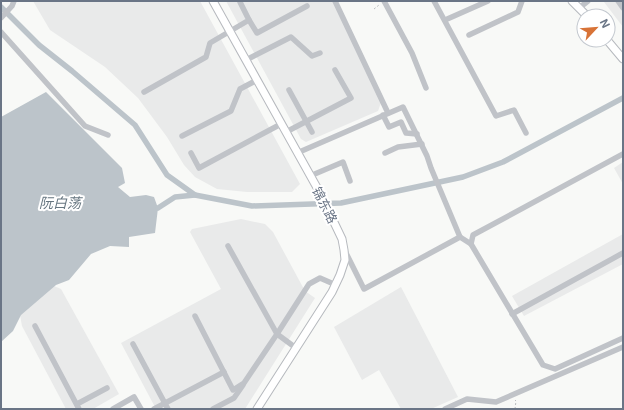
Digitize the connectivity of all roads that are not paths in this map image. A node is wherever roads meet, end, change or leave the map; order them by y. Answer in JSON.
{"nodes":[{"id":1,"x":213,"y":1,"type":"edge"},
{"id":2,"x":335,"y":1,"type":"edge"},
{"id":3,"x":384,"y":1,"type":"edge"},
{"id":4,"x":434,"y":1,"type":"edge"},
{"id":5,"x":488,"y":1,"type":"edge"},
{"id":6,"x":522,"y":1,"type":"edge"},
{"id":7,"x":573,"y":1,"type":"edge"},
{"id":8,"x":588,"y":1,"type":"edge"},
{"id":9,"x":618,"y":1,"type":"edge"},
{"id":10,"x":240,"y":2,"type":"dead end"},
{"id":11,"x":13,"y":4,"type":"edge"},
{"id":12,"x":307,"y":6,"type":"dead end"},
{"id":13,"x":579,"y":8,"type":"joint"},
{"id":14,"x":623,"y":8,"type":"edge"},
{"id":15,"x":1,"y":18,"type":"edge"},
{"id":16,"x":250,"y":20,"type":"junction"},
{"id":17,"x":445,"y":20,"type":"junction"},
{"id":18,"x":230,"y":31,"type":"junction"},
{"id":19,"x":1,"y":32,"type":"edge"},
{"id":20,"x":469,"y":35,"type":"dead end"},
{"id":21,"x":614,"y":48,"type":"edge"},
{"id":22,"x":320,"y":53,"type":"dead end"},
{"id":23,"x":623,"y":59,"type":"edge"},
{"id":24,"x":246,"y":60,"type":"junction"},
{"id":25,"x":336,"y":70,"type":"dead end"},
{"id":26,"x":257,"y":80,"type":"junction"},
{"id":27,"x":426,"y":88,"type":"dead end"},
{"id":28,"x":289,"y":90,"type":"dead end"},
{"id":29,"x":144,"y":92,"type":"dead end"},
{"id":30,"x":385,"y":114,"type":"junction"},
{"id":31,"x":306,"y":122,"type":"junction"},
{"id":32,"x":281,"y":124,"type":"junction"},
{"id":33,"x":286,"y":132,"type":"junction"},
{"id":34,"x":312,"y":132,"type":"dead end"},
{"id":35,"x":526,"y":133,"type":"dead end"},
{"id":36,"x":417,"y":134,"type":"junction"},
{"id":37,"x":108,"y":135,"type":"dead end"},
{"id":38,"x":182,"y":136,"type":"dead end"},
{"id":39,"x":422,"y":144,"type":"junction"},
{"id":40,"x":191,"y":153,"type":"dead end"},
{"id":41,"x":297,"y":153,"type":"junction"},
{"id":42,"x":385,"y":153,"type":"dead end"},
{"id":43,"x":623,"y":154,"type":"edge"},
{"id":44,"x":310,"y":176,"type":"junction"},
{"id":45,"x":350,"y":181,"type":"dead end"},
{"id":46,"x":460,"y":237,"type":"junction"},
{"id":47,"x":471,"y":244,"type":"junction"},
{"id":48,"x":228,"y":246,"type":"dead end"},
{"id":49,"x":344,"y":250,"type":"junction"},
{"id":50,"x":623,"y":253,"type":"edge"},
{"id":51,"x":336,"y":284,"type":"junction"},
{"id":52,"x":512,"y":314,"type":"junction"},
{"id":53,"x":195,"y":316,"type":"dead end"},
{"id":54,"x":35,"y":326,"type":"dead end"},
{"id":55,"x":277,"y":334,"type":"junction"},
{"id":56,"x":623,"y":338,"type":"edge"},
{"id":57,"x":133,"y":344,"type":"dead end"},
{"id":58,"x":623,"y":347,"type":"edge"},
{"id":59,"x":296,"y":348,"type":"junction"},
{"id":60,"x":224,"y":372,"type":"junction"},
{"id":61,"x":244,"y":383,"type":"junction"},
{"id":62,"x":107,"y":388,"type":"dead end"},
{"id":63,"x":166,"y":406,"type":"edge"},
{"id":64,"x":78,"y":407,"type":"edge"},
{"id":65,"x":220,"y":407,"type":"edge"},
{"id":66,"x":113,"y":409,"type":"edge"},
{"id":67,"x":140,"y":409,"type":"edge"},
{"id":68,"x":154,"y":409,"type":"edge"},
{"id":69,"x":213,"y":409,"type":"edge"},
{"id":70,"x":257,"y":409,"type":"edge"},
{"id":71,"x":445,"y":409,"type":"edge"}],
"edges":[{"from":1,"to":18,"type":"main road","name":"锦东路"},
{"from":2,"to":30,"type":"street"},
{"from":3,"to":27,"type":"street"},
{"from":4,"to":17,"type":"street"},
{"from":5,"to":17,"type":"street"},
{"from":6,"to":20,"type":"street"},
{"from":7,"to":13,"type":"main road"},
{"from":8,"to":13,"type":"street"},
{"from":9,"to":14,"type":"street"},
{"from":10,"to":16,"type":"street"},
{"from":11,"to":15,"type":"street"},
{"from":12,"to":16,"type":"street"},
{"from":16,"to":18,"type":"street"},
{"from":17,"to":35,"type":"street"},
{"from":18,"to":24,"type":"main road","name":"锦东路"},
{"from":18,"to":29,"type":"street"},
{"from":19,"to":37,"type":"street"},
{"from":21,"to":23,"type":"main road"},
{"from":22,"to":24,"type":"street"},
{"from":24,"to":26,"type":"main road","name":"锦东路"},
{"from":25,"to":31,"type":"street"},
{"from":26,"to":32,"type":"main road","name":"锦东路"},
{"from":26,"to":38,"type":"street"},
{"from":28,"to":31,"type":"street"},
{"from":30,"to":36,"type":"street"},
{"from":30,"to":36,"type":"street"},
{"from":30,"to":41,"type":"street"},
{"from":31,"to":33,"type":"street"},
{"from":31,"to":34,"type":"street"},
{"from":32,"to":33,"type":"main road","name":"锦东路"},
{"from":32,"to":40,"type":"street"},
{"from":33,"to":41,"type":"main road","name":"锦东路"},
{"from":36,"to":39,"type":"street"},
{"from":39,"to":42,"type":"street"},
{"from":39,"to":46,"type":"street"},
{"from":41,"to":44,"type":"main road","name":"锦东路"},
{"from":43,"to":47,"type":"street"},
{"from":44,"to":45,"type":"street"},
{"from":44,"to":49,"type":"main road","name":"锦东路"},
{"from":46,"to":47,"type":"street"},
{"from":46,"to":49,"type":"street"},
{"from":47,"to":52,"type":"street"},
{"from":48,"to":55,"type":"street"},
{"from":49,"to":51,"type":"main road","name":"锦东路"},
{"from":50,"to":52,"type":"street"},
{"from":51,"to":55,"type":"street"},
{"from":51,"to":59,"type":"main road","name":"锦东路"},
{"from":52,"to":56,"type":"street"},
{"from":53,"to":60,"type":"street"},
{"from":54,"to":64,"type":"street"},
{"from":55,"to":59,"type":"street"},
{"from":55,"to":61,"type":"street"},
{"from":57,"to":63,"type":"street"},
{"from":58,"to":71,"type":"street"},
{"from":59,"to":70,"type":"main road","name":"锦东路"},
{"from":60,"to":61,"type":"street"},
{"from":60,"to":63,"type":"street"},
{"from":61,"to":65,"type":"street"},
{"from":62,"to":64,"type":"street"},
{"from":63,"to":68,"type":"street"},
{"from":65,"to":69,"type":"street"},
{"from":66,"to":67,"type":"street"}]}
